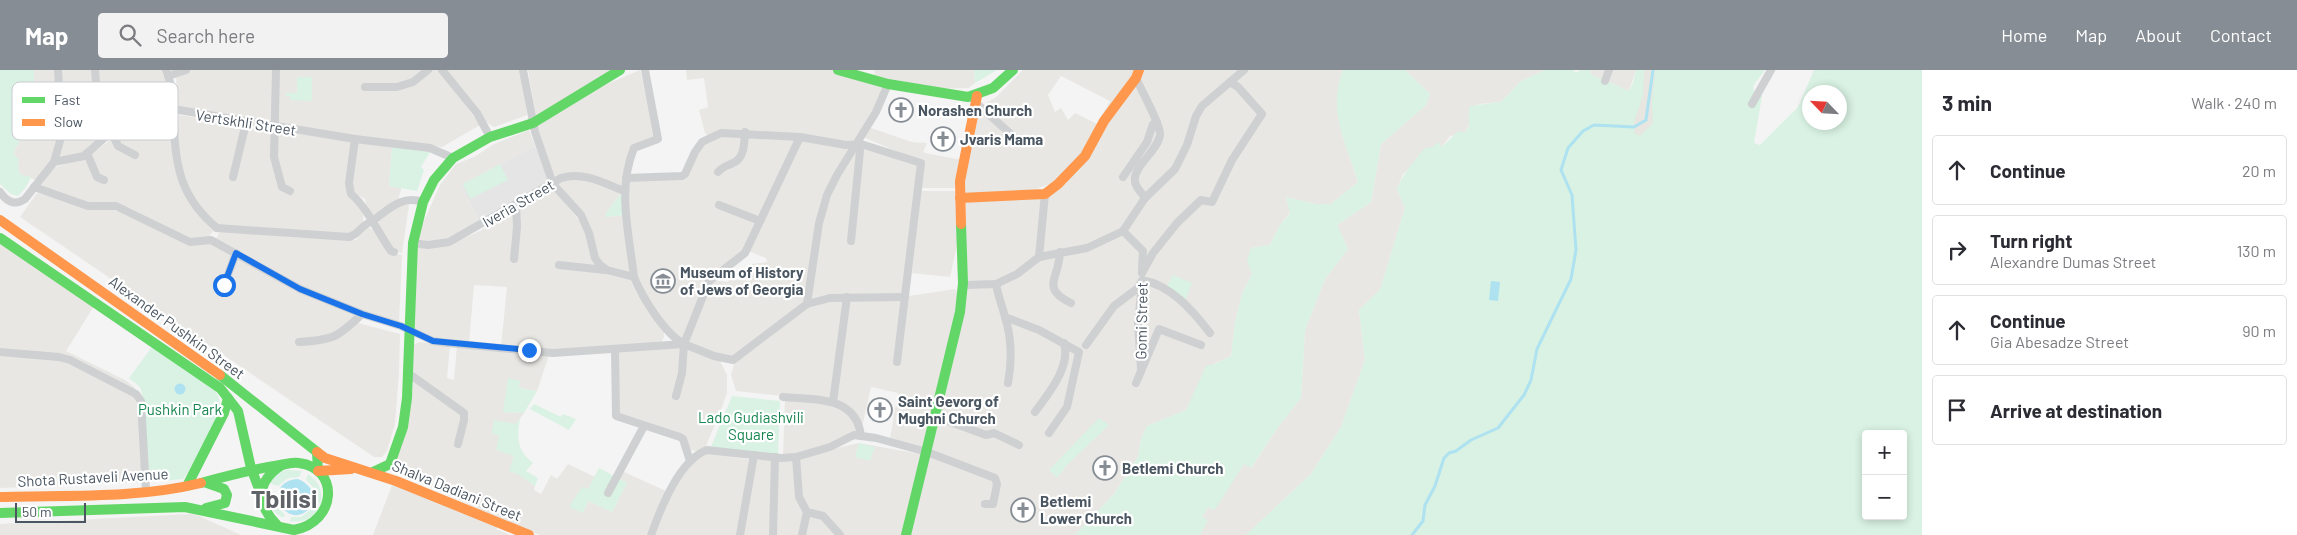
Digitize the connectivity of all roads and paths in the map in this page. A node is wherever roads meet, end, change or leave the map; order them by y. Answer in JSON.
{"nodes":[{"id":1,"x":186,"y":70,"type":"edge"},
{"id":2,"x":276,"y":70,"type":"edge"},
{"id":3,"x":428,"y":70,"type":"edge"},
{"id":4,"x":442,"y":70,"type":"edge"},
{"id":5,"x":523,"y":70,"type":"edge"},
{"id":6,"x":620,"y":70,"type":"edge"},
{"id":7,"x":645,"y":70,"type":"edge"},
{"id":8,"x":838,"y":70,"type":"edge"},
{"id":9,"x":1013,"y":70,"type":"edge"},
{"id":10,"x":1244,"y":70,"type":"edge"},
{"id":11,"x":1609,"y":70,"type":"edge"},
{"id":12,"x":1771,"y":70,"type":"edge"},
{"id":13,"x":167,"y":73,"type":"edge"},
{"id":14,"x":1138,"y":74,"type":"edge"},
{"id":15,"x":1605,"y":81,"type":"dead end"},
{"id":16,"x":1230,"y":82,"type":"junction"},
{"id":17,"x":888,"y":84,"type":"junction"},
{"id":18,"x":365,"y":87,"type":"dead end"},
{"id":19,"x":976,"y":99,"type":"junction"},
{"id":20,"x":1752,"y":104,"type":"dead end"},
{"id":21,"x":178,"y":111,"type":"edge"},
{"id":22,"x":1157,"y":122,"type":"junction"},
{"id":23,"x":246,"y":123,"type":"junction"},
{"id":24,"x":533,"y":123,"type":"junction"},
{"id":25,"x":275,"y":127,"type":"junction"},
{"id":26,"x":745,"y":132,"type":"junction"},
{"id":27,"x":490,"y":137,"type":"junction"},
{"id":28,"x":800,"y":137,"type":"junction"},
{"id":29,"x":1014,"y":137,"type":"dead end"},
{"id":30,"x":355,"y":139,"type":"junction"},
{"id":31,"x":60,"y":140,"type":"edge"},
{"id":32,"x":103,"y":140,"type":"edge"},
{"id":33,"x":115,"y":140,"type":"edge"},
{"id":34,"x":174,"y":140,"type":"edge"},
{"id":35,"x":856,"y":145,"type":"junction"},
{"id":36,"x":87,"y":153,"type":"junction"},
{"id":37,"x":135,"y":155,"type":"dead end"},
{"id":38,"x":453,"y":158,"type":"junction"},
{"id":39,"x":54,"y":162,"type":"junction"},
{"id":40,"x":718,"y":172,"type":"dead end"},
{"id":41,"x":233,"y":177,"type":"dead end"},
{"id":42,"x":1123,"y":177,"type":"dead end"},
{"id":43,"x":626,"y":178,"type":"junction"},
{"id":44,"x":104,"y":180,"type":"dead end"},
{"id":45,"x":553,"y":184,"type":"junction"},
{"id":46,"x":34,"y":187,"type":"junction"},
{"id":47,"x":290,"y":191,"type":"dead end"},
{"id":48,"x":624,"y":191,"type":"junction"},
{"id":49,"x":0,"y":192,"type":"edge"},
{"id":50,"x":1044,"y":194,"type":"junction"},
{"id":51,"x":960,"y":198,"type":"junction"},
{"id":52,"x":1146,"y":198,"type":"junction"},
{"id":53,"x":423,"y":202,"type":"junction"},
{"id":54,"x":516,"y":205,"type":"junction"},
{"id":55,"x":719,"y":205,"type":"dead end"},
{"id":56,"x":0,"y":220,"type":"edge"},
{"id":57,"x":760,"y":221,"type":"junction"},
{"id":58,"x":371,"y":222,"type":"junction"},
{"id":59,"x":217,"y":228,"type":"junction"},
{"id":60,"x":1123,"y":230,"type":"junction"},
{"id":61,"x":0,"y":238,"type":"edge"},
{"id":62,"x":211,"y":240,"type":"junction"},
{"id":63,"x":851,"y":241,"type":"dead end"},
{"id":64,"x":413,"y":243,"type":"junction"},
{"id":65,"x":394,"y":252,"type":"dead end"},
{"id":66,"x":1060,"y":252,"type":"junction"},
{"id":67,"x":236,"y":253,"type":"junction"},
{"id":68,"x":1039,"y":257,"type":"junction"},
{"id":69,"x":514,"y":259,"type":"dead end"},
{"id":70,"x":559,"y":264,"type":"dead end"},
{"id":71,"x":608,"y":270,"type":"junction"},
{"id":72,"x":634,"y":277,"type":"junction"},
{"id":73,"x":1142,"y":277,"type":"junction"},
{"id":74,"x":963,"y":283,"type":"junction"},
{"id":75,"x":996,"y":284,"type":"junction"},
{"id":76,"x":224,"y":285,"type":"dead end"},
{"id":77,"x":847,"y":297,"type":"junction"},
{"id":78,"x":904,"y":297,"type":"junction"},
{"id":79,"x":1071,"y":303,"type":"dead end"},
{"id":80,"x":807,"y":304,"type":"junction"},
{"id":81,"x":362,"y":314,"type":"junction"},
{"id":82,"x":1006,"y":317,"type":"junction"},
{"id":83,"x":409,"y":330,"type":"junction"},
{"id":84,"x":1210,"y":333,"type":"dead end"},
{"id":85,"x":299,"y":342,"type":"dead end"},
{"id":86,"x":1064,"y":343,"type":"junction"},
{"id":87,"x":684,"y":344,"type":"junction"},
{"id":88,"x":1086,"y":345,"type":"dead end"},
{"id":89,"x":1201,"y":345,"type":"dead end"},
{"id":90,"x":615,"y":350,"type":"junction"},
{"id":91,"x":0,"y":352,"type":"edge"},
{"id":92,"x":897,"y":362,"type":"dead end"},
{"id":93,"x":408,"y":373,"type":"junction"},
{"id":94,"x":1008,"y":383,"type":"dead end"},
{"id":95,"x":676,"y":396,"type":"dead end"},
{"id":96,"x":783,"y":396,"type":"dead end"},
{"id":97,"x":228,"y":398,"type":"junction"},
{"id":98,"x":833,"y":402,"type":"junction"},
{"id":99,"x":1035,"y":412,"type":"dead end"},
{"id":100,"x":934,"y":416,"type":"junction"},
{"id":101,"x":644,"y":426,"type":"junction"},
{"id":102,"x":1049,"y":433,"type":"dead end"},
{"id":103,"x":861,"y":436,"type":"junction"},
{"id":104,"x":458,"y":444,"type":"dead end"},
{"id":105,"x":1019,"y":445,"type":"dead end"},
{"id":106,"x":317,"y":452,"type":"junction"},
{"id":107,"x":926,"y":452,"type":"junction"},
{"id":108,"x":754,"y":455,"type":"junction"},
{"id":109,"x":796,"y":457,"type":"junction"},
{"id":110,"x":775,"y":458,"type":"junction"},
{"id":111,"x":690,"y":461,"type":"junction"},
{"id":112,"x":283,"y":464,"type":"junction"},
{"id":113,"x":251,"y":468,"type":"junction"},
{"id":114,"x":354,"y":468,"type":"junction"},
{"id":115,"x":318,"y":472,"type":"junction"},
{"id":116,"x":373,"y":472,"type":"junction"},
{"id":117,"x":206,"y":482,"type":"junction"},
{"id":118,"x":188,"y":486,"type":"junction"},
{"id":119,"x":146,"y":491,"type":"junction"},
{"id":120,"x":608,"y":493,"type":"dead end"},
{"id":121,"x":261,"y":494,"type":"junction"},
{"id":122,"x":0,"y":497,"type":"edge"},
{"id":123,"x":985,"y":504,"type":"dead end"},
{"id":124,"x":203,"y":509,"type":"junction"},
{"id":125,"x":807,"y":512,"type":"junction"},
{"id":126,"x":0,"y":513,"type":"edge"},
{"id":127,"x":278,"y":525,"type":"junction"},
{"id":128,"x":298,"y":532,"type":"edge"},
{"id":129,"x":529,"y":535,"type":"edge"},
{"id":130,"x":651,"y":535,"type":"edge"},
{"id":131,"x":740,"y":535,"type":"edge"},
{"id":132,"x":773,"y":535,"type":"edge"},
{"id":133,"x":802,"y":535,"type":"edge"},
{"id":134,"x":840,"y":535,"type":"edge"},
{"id":135,"x":906,"y":535,"type":"edge"}],
"edges":[{"from":1,"to":13,"type":"street"},
{"from":2,"to":25,"type":"street"},
{"from":3,"to":18,"type":"street"},
{"from":4,"to":27,"type":"street"},
{"from":5,"to":24,"type":"street"},
{"from":6,"to":24,"type":"main road"},
{"from":7,"to":43,"type":"street"},
{"from":8,"to":17,"type":"main road"},
{"from":9,"to":19,"type":"main road"},
{"from":10,"to":16,"type":"street"},
{"from":11,"to":15,"type":"street"},
{"from":12,"to":20,"type":"street"},
{"from":14,"to":22,"type":"street"},
{"from":14,"to":50,"type":"main road"},
{"from":16,"to":52,"type":"street"},
{"from":16,"to":73,"type":"street","name":"Gomi Street"},
{"from":17,"to":19,"type":"main road"},
{"from":17,"to":35,"type":"street"},
{"from":19,"to":29,"type":"street"},
{"from":19,"to":51,"type":"main road"},
{"from":21,"to":23,"type":"street","name":"Vertskhli Street"},
{"from":22,"to":42,"type":"street"},
{"from":22,"to":52,"type":"street"},
{"from":23,"to":25,"type":"street","name":"Vertskhli Street"},
{"from":23,"to":41,"type":"street"},
{"from":24,"to":27,"type":"main road"},
{"from":24,"to":45,"type":"street"},
{"from":25,"to":30,"type":"street","name":"Vertskhli Street"},
{"from":25,"to":47,"type":"street"},
{"from":26,"to":28,"type":"street"},
{"from":26,"to":40,"type":"street"},
{"from":26,"to":43,"type":"street"},
{"from":27,"to":38,"type":"main road"},
{"from":28,"to":35,"type":"street"},
{"from":28,"to":57,"type":"street"},
{"from":30,"to":38,"type":"street","name":"Vertskhli Street"},
{"from":30,"to":58,"type":"street"},
{"from":31,"to":39,"type":"street"},
{"from":32,"to":36,"type":"street","name":"Vertskhli Street"},
{"from":33,"to":37,"type":"street"},
{"from":34,"to":59,"type":"street"},
{"from":35,"to":63,"type":"street"},
{"from":35,"to":78,"type":"street"},
{"from":35,"to":80,"type":"street"},
{"from":36,"to":39,"type":"street","name":"Vertskhli Street"},
{"from":36,"to":44,"type":"street"},
{"from":38,"to":53,"type":"main road"},
{"from":39,"to":46,"type":"street"},
{"from":43,"to":48,"type":"street"},
{"from":45,"to":48,"type":"street","name":"Iveria Street"},
{"from":45,"to":54,"type":"street","name":"Iveria Street"},
{"from":45,"to":71,"type":"street"},
{"from":46,"to":49,"type":"street"},
{"from":46,"to":62,"type":"street"},
{"from":48,"to":72,"type":"street"},
{"from":50,"to":51,"type":"main road"},
{"from":50,"to":68,"type":"street"},
{"from":51,"to":74,"type":"main road"},
{"from":52,"to":60,"type":"street"},
{"from":53,"to":58,"type":"street"},
{"from":53,"to":64,"type":"main road"},
{"from":54,"to":64,"type":"street","name":"Iveria Street"},
{"from":54,"to":69,"type":"street"},
{"from":55,"to":57,"type":"street"},
{"from":56,"to":106,"type":"main road","name":"Alexander Pushkin Street"},
{"from":57,"to":87,"type":"street"},
{"from":58,"to":59,"type":"street"},
{"from":58,"to":65,"type":"street"},
{"from":59,"to":62,"type":"street"},
{"from":60,"to":66,"type":"street"},
{"from":60,"to":73,"type":"street","name":"Gomi Street"},
{"from":61,"to":97,"type":"main road","name":"Alexander Pushkin Street"},
{"from":62,"to":67,"type":"street"},
{"from":64,"to":83,"type":"main road"},
{"from":66,"to":68,"type":"street"},
{"from":66,"to":79,"type":"street"},
{"from":67,"to":76,"type":"street"},
{"from":67,"to":81,"type":"street"},
{"from":68,"to":75,"type":"street"},
{"from":70,"to":71,"type":"street"},
{"from":71,"to":72,"type":"street"},
{"from":72,"to":87,"type":"street"},
{"from":73,"to":84,"type":"street"},
{"from":73,"to":88,"type":"street"},
{"from":73,"to":89,"type":"street","name":"Gomi Street"},
{"from":74,"to":75,"type":"street"},
{"from":74,"to":100,"type":"main road"},
{"from":75,"to":82,"type":"street"},
{"from":77,"to":78,"type":"street"},
{"from":77,"to":80,"type":"street"},
{"from":77,"to":98,"type":"street"},
{"from":78,"to":92,"type":"street"},
{"from":80,"to":87,"type":"street"},
{"from":81,"to":83,"type":"street"},
{"from":81,"to":85,"type":"street"},
{"from":82,"to":86,"type":"street"},
{"from":82,"to":94,"type":"street"},
{"from":83,"to":90,"type":"street"},
{"from":83,"to":93,"type":"main road"},
{"from":86,"to":99,"type":"street"},
{"from":86,"to":102,"type":"street"},
{"from":87,"to":90,"type":"street"},
{"from":87,"to":95,"type":"street"},
{"from":90,"to":101,"type":"street"},
{"from":91,"to":119,"type":"street"},
{"from":93,"to":104,"type":"street"},
{"from":93,"to":116,"type":"main road"},
{"from":96,"to":98,"type":"street"},
{"from":97,"to":113,"type":"main road","name":"Alexander Pushkin Street"},
{"from":97,"to":118,"type":"main road"},
{"from":98,"to":103,"type":"street"},
{"from":100,"to":105,"type":"street"},
{"from":100,"to":107,"type":"main road"},
{"from":101,"to":111,"type":"street"},
{"from":101,"to":120,"type":"street"},
{"from":103,"to":107,"type":"street"},
{"from":103,"to":109,"type":"street"},
{"from":106,"to":114,"type":"main road","name":"Alexander Pushkin Street"},
{"from":106,"to":115,"type":"main road"},
{"from":107,"to":123,"type":"street"},
{"from":107,"to":135,"type":"main road"},
{"from":108,"to":110,"type":"street"},
{"from":108,"to":111,"type":"street"},
{"from":108,"to":131,"type":"street"},
{"from":109,"to":110,"type":"street"},
{"from":109,"to":125,"type":"street"},
{"from":110,"to":132,"type":"street"},
{"from":111,"to":130,"type":"street"},
{"from":112,"to":113,"type":"main road","name":"Shota Rustaveli Avenue"},
{"from":112,"to":115,"type":"main road"},
{"from":112,"to":121,"type":"main road"},
{"from":113,"to":117,"type":"main road","name":"Shota Rustaveli Avenue"},
{"from":113,"to":121,"type":"main road","name":"Alexander Pushkin Street"},
{"from":114,"to":115,"type":"main road"},
{"from":114,"to":116,"type":"main road","name":"Shalva Dadiani Street"},
{"from":115,"to":128,"type":"main road"},
{"from":116,"to":129,"type":"main road","name":"Shalva Dadiani Street"},
{"from":117,"to":118,"type":"main road","name":"Shota Rustaveli Avenue"},
{"from":117,"to":124,"type":"main road"},
{"from":118,"to":119,"type":"main road","name":"Shota Rustaveli Avenue"},
{"from":119,"to":122,"type":"main road","name":"Shota Rustaveli Avenue"},
{"from":121,"to":127,"type":"main road"},
{"from":124,"to":126,"type":"main road","name":"Shota Rustaveli Avenue"},
{"from":124,"to":127,"type":"main road","name":"Shota Rustaveli Avenue"},
{"from":125,"to":133,"type":"street"},
{"from":125,"to":134,"type":"street"},
{"from":127,"to":128,"type":"main road"}]}
